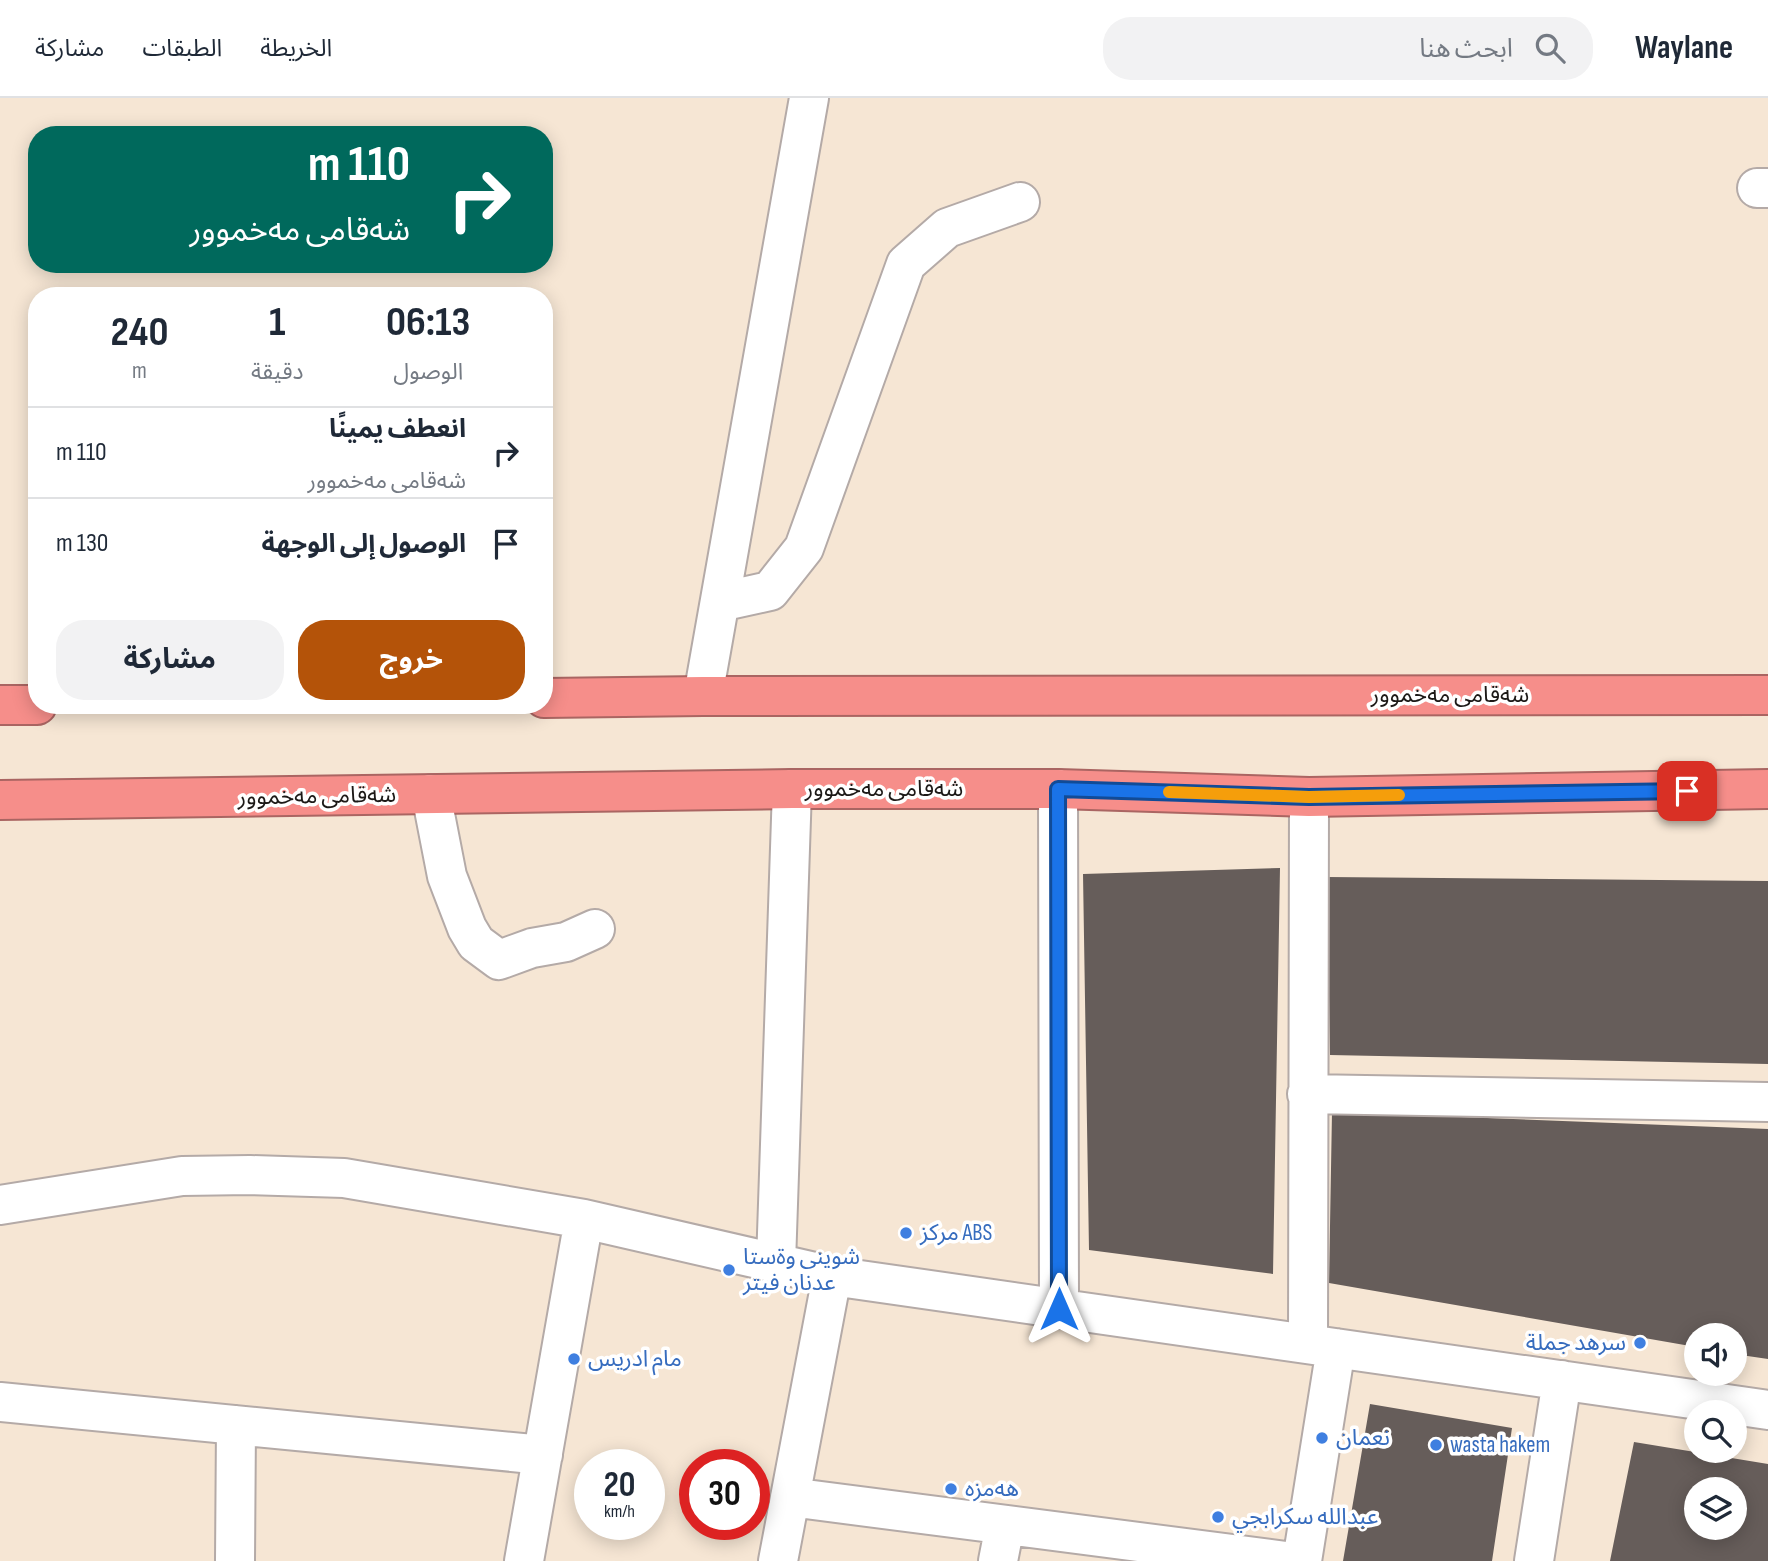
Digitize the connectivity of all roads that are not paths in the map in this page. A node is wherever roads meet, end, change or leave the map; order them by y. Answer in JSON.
{"nodes":[{"id":1,"x":809,"y":98,"type":"edge"},
{"id":2,"x":1020,"y":202,"type":"dead end"},
{"id":3,"x":720,"y":602,"type":"junction"},
{"id":4,"x":703,"y":695,"type":"junction"},
{"id":5,"x":1768,"y":695,"type":"edge"},
{"id":6,"x":553,"y":698,"type":"edge"},
{"id":7,"x":0,"y":705,"type":"edge"},
{"id":8,"x":28,"y":705,"type":"edge"},
{"id":9,"x":792,"y":789,"type":"junction"},
{"id":10,"x":1058,"y":789,"type":"junction"},
{"id":11,"x":1768,"y":789,"type":"edge"},
{"id":12,"x":431,"y":794,"type":"junction"},
{"id":13,"x":1309,"y":797,"type":"junction"},
{"id":14,"x":0,"y":800,"type":"edge"},
{"id":15,"x":595,"y":929,"type":"dead end"},
{"id":16,"x":1307,"y":1094,"type":"junction"},
{"id":17,"x":1768,"y":1102,"type":"edge"},
{"id":18,"x":0,"y":1205,"type":"edge"},
{"id":19,"x":584,"y":1219,"type":"junction"},
{"id":20,"x":776,"y":1263,"type":"junction"},
{"id":21,"x":832,"y":1276,"type":"junction"},
{"id":22,"x":1059,"y":1309,"type":"junction"},
{"id":23,"x":1322,"y":1346,"type":"junction"},
{"id":24,"x":1562,"y":1380,"type":"junction"},
{"id":25,"x":0,"y":1402,"type":"edge"},
{"id":26,"x":1768,"y":1410,"type":"edge"},
{"id":27,"x":236,"y":1425,"type":"junction"},
{"id":28,"x":543,"y":1455,"type":"junction"},
{"id":29,"x":790,"y":1497,"type":"junction"},
{"id":30,"x":1001,"y":1543,"type":"edge"},
{"id":31,"x":235,"y":1561,"type":"edge"},
{"id":32,"x":524,"y":1561,"type":"edge"},
{"id":33,"x":778,"y":1561,"type":"edge"},
{"id":34,"x":1286,"y":1561,"type":"edge"},
{"id":35,"x":1302,"y":1561,"type":"edge"},
{"id":36,"x":1534,"y":1561,"type":"edge"}],
"edges":[{"from":1,"to":3,"type":"street"},
{"from":2,"to":3,"type":"street"},
{"from":3,"to":4,"type":"street"},
{"from":4,"to":5,"type":"highway","name":"شەقامی مەخموور"},
{"from":4,"to":6,"type":"highway","name":"شەقامی مەخموور"},
{"from":7,"to":8,"type":"highway"},
{"from":9,"to":10,"type":"highway","name":"شەقامی مەخموور"},
{"from":9,"to":12,"type":"highway","name":"شەقامی مەخموور"},
{"from":9,"to":20,"type":"street"},
{"from":10,"to":13,"type":"highway","name":"شەقامی مەخموور"},
{"from":10,"to":22,"type":"street"},
{"from":11,"to":13,"type":"highway","name":"شەقامی مەخموور"},
{"from":12,"to":14,"type":"highway","name":"شەقامی مەخموور"},
{"from":12,"to":15,"type":"street"},
{"from":13,"to":16,"type":"street"},
{"from":16,"to":17,"type":"street"},
{"from":16,"to":23,"type":"street"},
{"from":18,"to":19,"type":"street"},
{"from":19,"to":20,"type":"street"},
{"from":19,"to":28,"type":"street"},
{"from":20,"to":21,"type":"street"},
{"from":21,"to":22,"type":"street"},
{"from":21,"to":29,"type":"street"},
{"from":22,"to":23,"type":"street"},
{"from":23,"to":24,"type":"street"},
{"from":23,"to":35,"type":"street"},
{"from":24,"to":26,"type":"street"},
{"from":24,"to":36,"type":"street"},
{"from":25,"to":27,"type":"street"},
{"from":27,"to":28,"type":"street"},
{"from":27,"to":31,"type":"street"},
{"from":28,"to":32,"type":"street"},
{"from":29,"to":30,"type":"street"},
{"from":29,"to":33,"type":"street"},
{"from":30,"to":34,"type":"street"}]}
